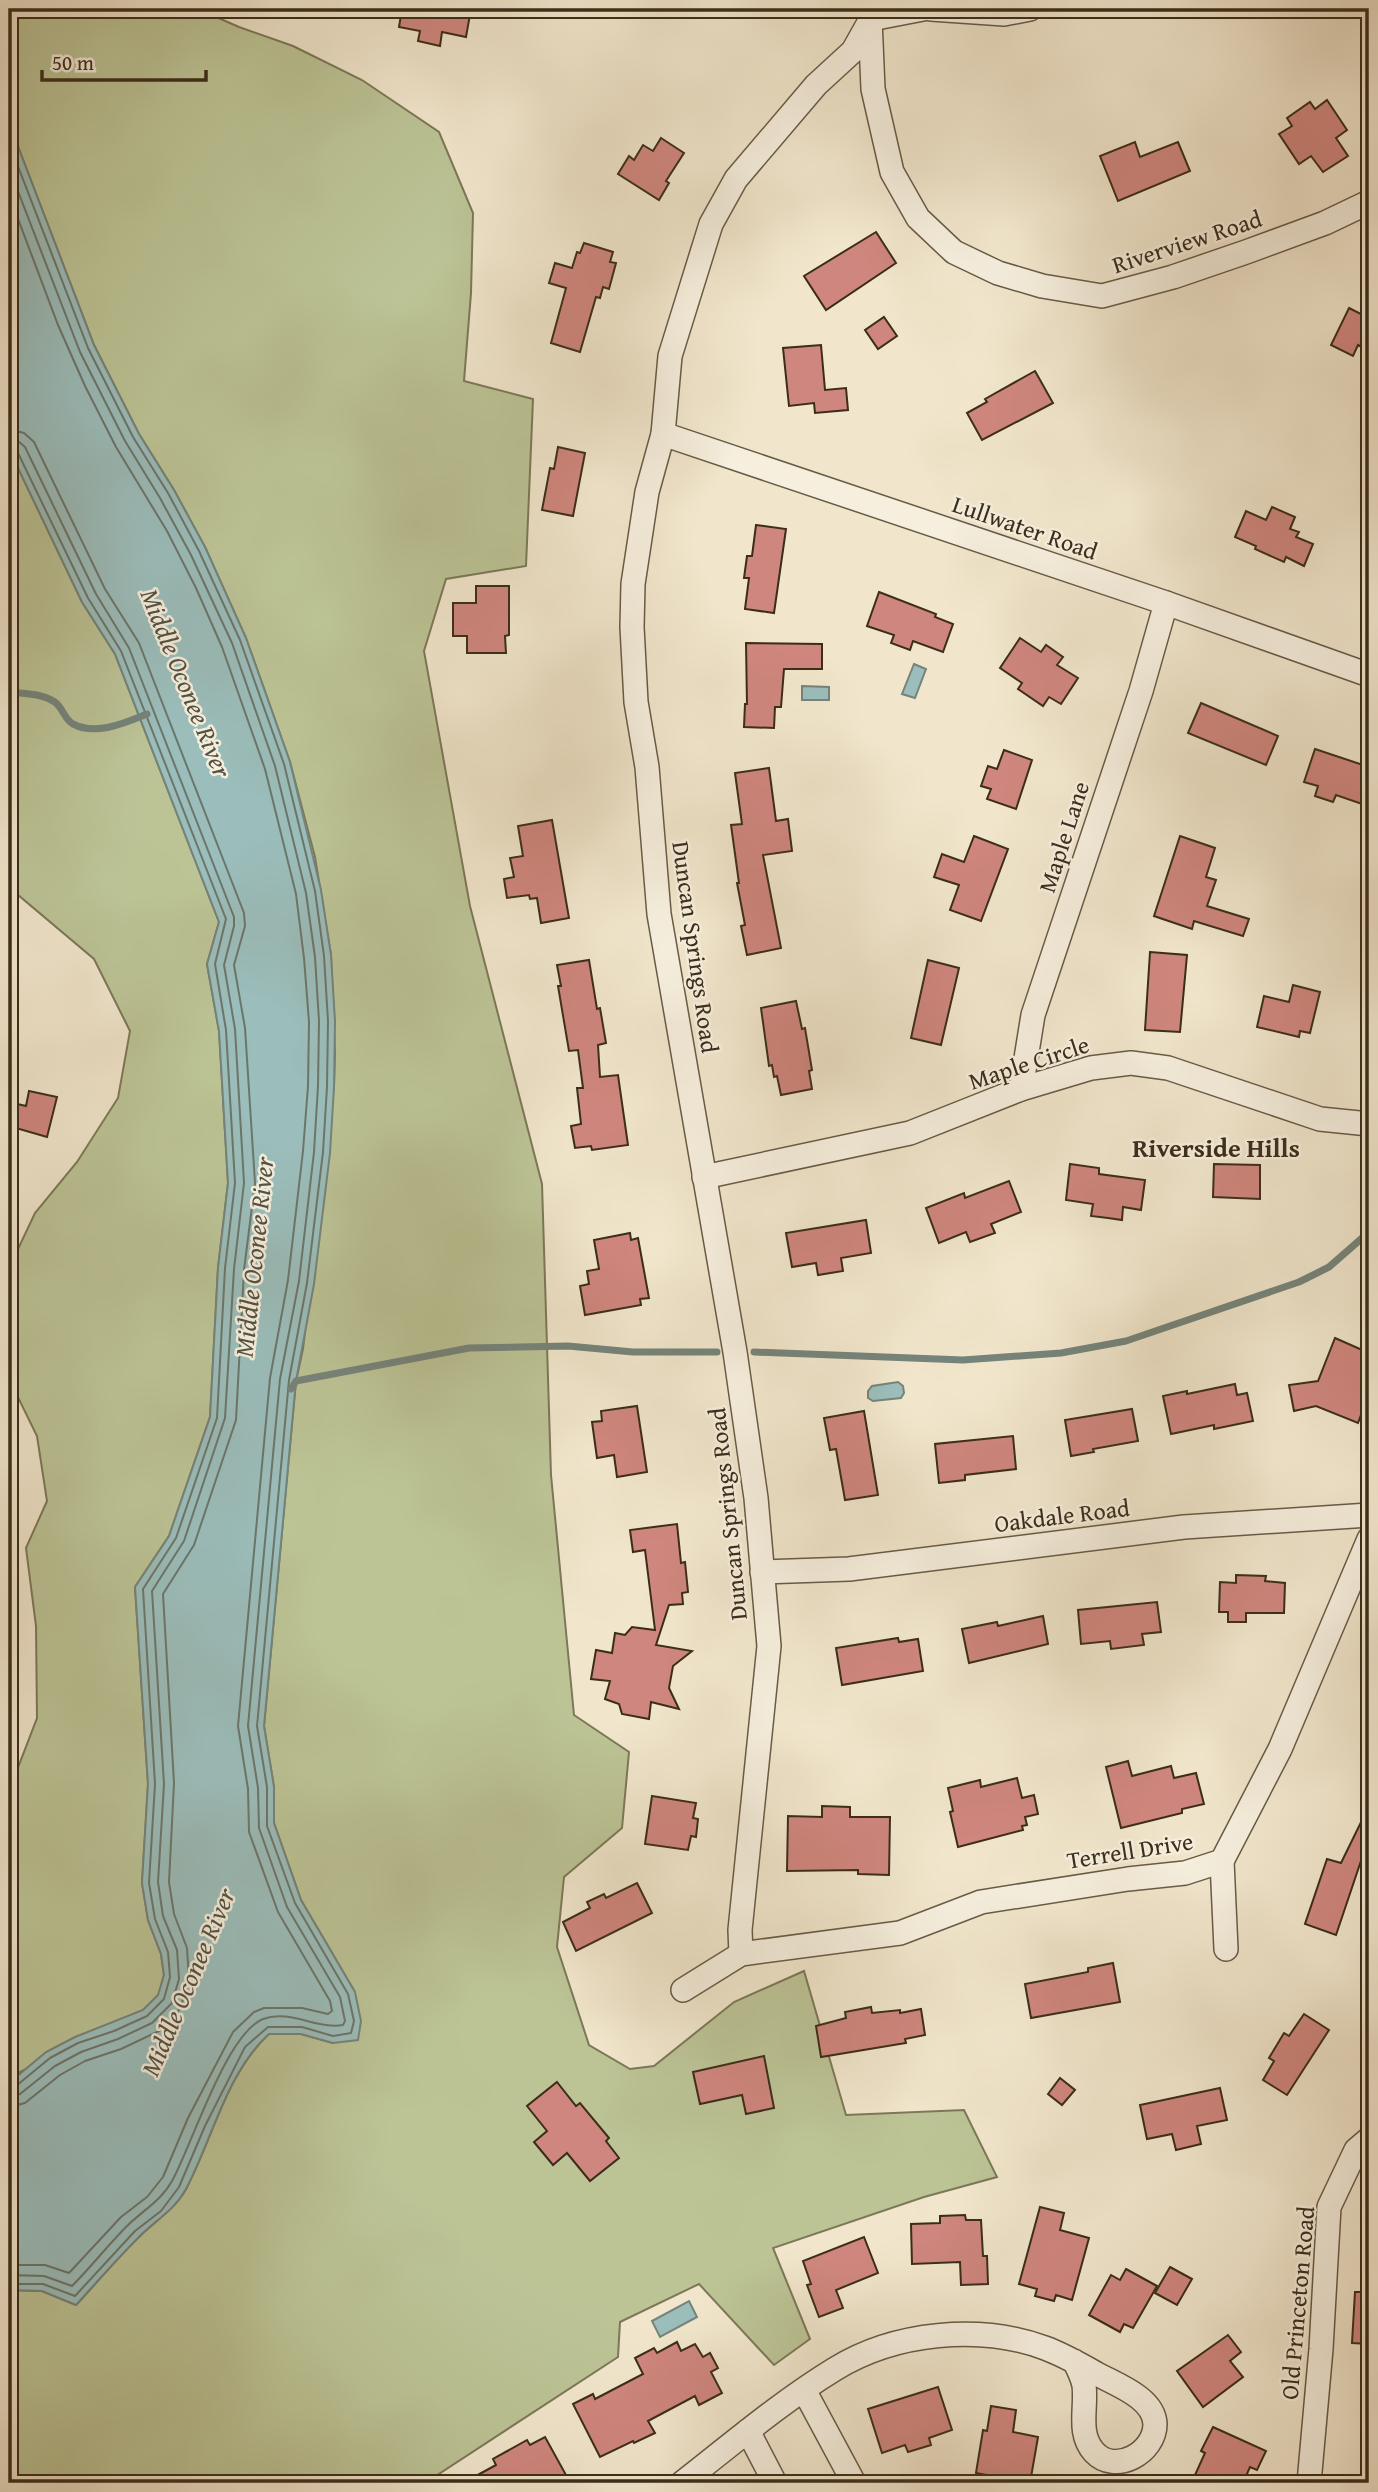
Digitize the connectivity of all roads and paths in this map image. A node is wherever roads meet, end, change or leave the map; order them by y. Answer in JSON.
{"nodes":[{"id":1,"x":923,"y":9,"type":"edge"},
{"id":2,"x":932,"y":9,"type":"edge"},
{"id":3,"x":1030,"y":9,"type":"edge"},
{"id":4,"x":869,"y":14,"type":"edge"},
{"id":5,"x":1369,"y":202,"type":"edge"},
{"id":6,"x":663,"y":433,"type":"junction"},
{"id":7,"x":1166,"y":603,"type":"junction"},
{"id":8,"x":1369,"y":676,"type":"edge"},
{"id":9,"x":1021,"y":1089,"type":"junction"},
{"id":10,"x":1369,"y":1124,"type":"edge"},
{"id":11,"x":704,"y":1177,"type":"junction"},
{"id":12,"x":1369,"y":1516,"type":"edge"},
{"id":13,"x":1369,"y":1539,"type":"edge"},
{"id":14,"x":762,"y":1572,"type":"junction"},
{"id":15,"x":1222,"y":1861,"type":"junction"},
{"id":16,"x":1226,"y":1949,"type":"dead end"},
{"id":17,"x":741,"y":1954,"type":"junction"},
{"id":18,"x":683,"y":1990,"type":"dead end"},
{"id":19,"x":1369,"y":2139,"type":"edge"},
{"id":20,"x":1074,"y":2361,"type":"junction"},
{"id":21,"x":804,"y":2390,"type":"junction"},
{"id":22,"x":748,"y":2431,"type":"junction"},
{"id":23,"x":682,"y":2483,"type":"edge"},
{"id":24,"x":775,"y":2483,"type":"edge"},
{"id":25,"x":854,"y":2483,"type":"edge"},
{"id":26,"x":1309,"y":2483,"type":"edge"}],
"edges":[{"from":1,"to":4,"type":"street"},
{"from":2,"to":3,"type":"street"},
{"from":4,"to":5,"type":"street","name":"Riverview Road"},
{"from":4,"to":6,"type":"street","name":"Duncan Springs Road"},
{"from":6,"to":7,"type":"street","name":"Lullwater Road"},
{"from":6,"to":11,"type":"street","name":"Duncan Springs Road"},
{"from":7,"to":8,"type":"street","name":"Lullwater Road"},
{"from":7,"to":9,"type":"street","name":"Maple Lane"},
{"from":9,"to":10,"type":"street","name":"Maple Circle"},
{"from":9,"to":11,"type":"street","name":"Maple Circle"},
{"from":11,"to":14,"type":"street","name":"Duncan Springs Road"},
{"from":12,"to":14,"type":"street","name":"Oakdale Road"},
{"from":13,"to":15,"type":"street","name":"Terrell Drive"},
{"from":14,"to":17,"type":"street","name":"Duncan Springs Road"},
{"from":15,"to":16,"type":"street"},
{"from":15,"to":17,"type":"street","name":"Terrell Drive"},
{"from":17,"to":18,"type":"street"},
{"from":19,"to":26,"type":"street","name":"Old Princeton Road"},
{"from":20,"to":20,"type":"street"},
{"from":20,"to":21,"type":"street"},
{"from":21,"to":22,"type":"street"},
{"from":21,"to":25,"type":"street"},
{"from":22,"to":23,"type":"street"},
{"from":22,"to":24,"type":"street"}]}
